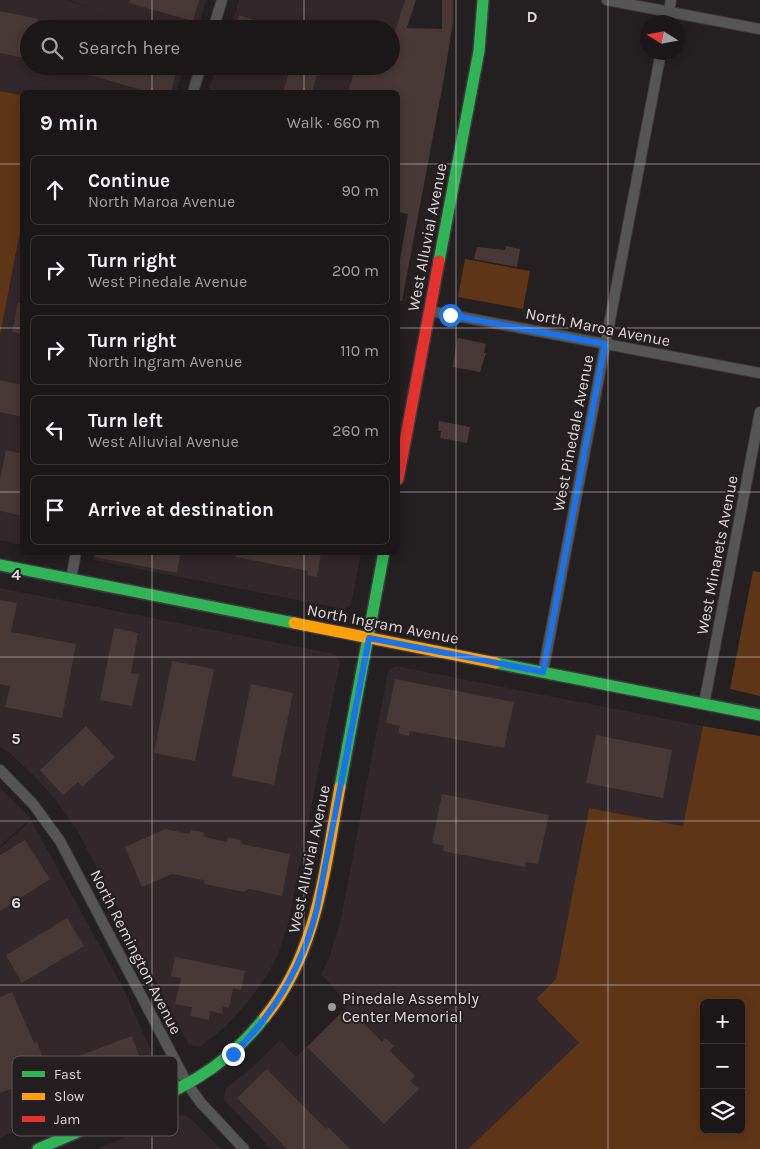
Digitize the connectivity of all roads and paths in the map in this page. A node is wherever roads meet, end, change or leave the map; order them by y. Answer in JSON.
{"nodes":[{"id":1,"x":222,"y":0,"type":"edge"},
{"id":2,"x":483,"y":0,"type":"edge"},
{"id":3,"x":607,"y":0,"type":"edge"},
{"id":4,"x":671,"y":0,"type":"edge"},
{"id":5,"x":669,"y":12,"type":"junction"},
{"id":6,"x":668,"y":15,"type":"edge"},
{"id":7,"x":216,"y":20,"type":"edge"},
{"id":8,"x":760,"y":29,"type":"edge"},
{"id":9,"x":659,"y":60,"type":"edge"},
{"id":10,"x":198,"y":75,"type":"edge"},
{"id":11,"x":194,"y":90,"type":"edge"},
{"id":12,"x":430,"y":311,"type":"junction"},
{"id":13,"x":605,"y":344,"type":"junction"},
{"id":14,"x":760,"y":373,"type":"edge"},
{"id":15,"x":760,"y":412,"type":"edge"},
{"id":16,"x":400,"y":468,"type":"edge"},
{"id":17,"x":75,"y":555,"type":"edge"},
{"id":18,"x":383,"y":555,"type":"edge"},
{"id":19,"x":0,"y":565,"type":"edge"},
{"id":20,"x":71,"y":579,"type":"junction"},
{"id":21,"x":369,"y":638,"type":"junction"},
{"id":22,"x":543,"y":672,"type":"junction"},
{"id":23,"x":704,"y":704,"type":"junction"},
{"id":24,"x":760,"y":715,"type":"edge"},
{"id":25,"x":0,"y":770,"type":"edge"},
{"id":26,"x":173,"y":1056,"type":"edge"},
{"id":27,"x":178,"y":1066,"type":"edge"},
{"id":28,"x":188,"y":1085,"type":"junction"},
{"id":29,"x":178,"y":1089,"type":"edge"},
{"id":30,"x":68,"y":1136,"type":"edge"},
{"id":31,"x":38,"y":1149,"type":"edge"},
{"id":32,"x":244,"y":1149,"type":"edge"}],
"edges":[{"from":1,"to":7,"type":"street"},
{"from":2,"to":12,"type":"street","name":"West Alluvial Avenue"},
{"from":3,"to":5,"type":"street"},
{"from":4,"to":5,"type":"street"},
{"from":5,"to":6,"type":"street"},
{"from":5,"to":8,"type":"street"},
{"from":9,"to":13,"type":"street","name":"West Pinedale Avenue"},
{"from":10,"to":11,"type":"street"},
{"from":12,"to":13,"type":"street","name":"North Maroa Avenue"},
{"from":12,"to":16,"type":"street","name":"West Alluvial Avenue"},
{"from":13,"to":14,"type":"street","name":"North Maroa Avenue"},
{"from":13,"to":22,"type":"street","name":"West Pinedale Avenue"},
{"from":15,"to":23,"type":"street","name":"West Minarets Avenue"},
{"from":17,"to":20,"type":"street"},
{"from":18,"to":21,"type":"street","name":"West Alluvial Avenue"},
{"from":19,"to":20,"type":"street","name":"North Ingram Avenue"},
{"from":20,"to":21,"type":"street","name":"North Ingram Avenue"},
{"from":21,"to":22,"type":"street","name":"North Ingram Avenue"},
{"from":21,"to":28,"type":"street","name":"West Alluvial Avenue"},
{"from":22,"to":23,"type":"street","name":"North Ingram Avenue"},
{"from":23,"to":24,"type":"street","name":"North Ingram Avenue"},
{"from":25,"to":26,"type":"street","name":"North Remington Avenue"},
{"from":27,"to":28,"type":"street","name":"North Remington Avenue"},
{"from":28,"to":29,"type":"street","name":"West Alluvial Avenue"},
{"from":28,"to":32,"type":"street","name":"North Remington Avenue"},
{"from":30,"to":31,"type":"street","name":"West Alluvial Avenue"}]}
